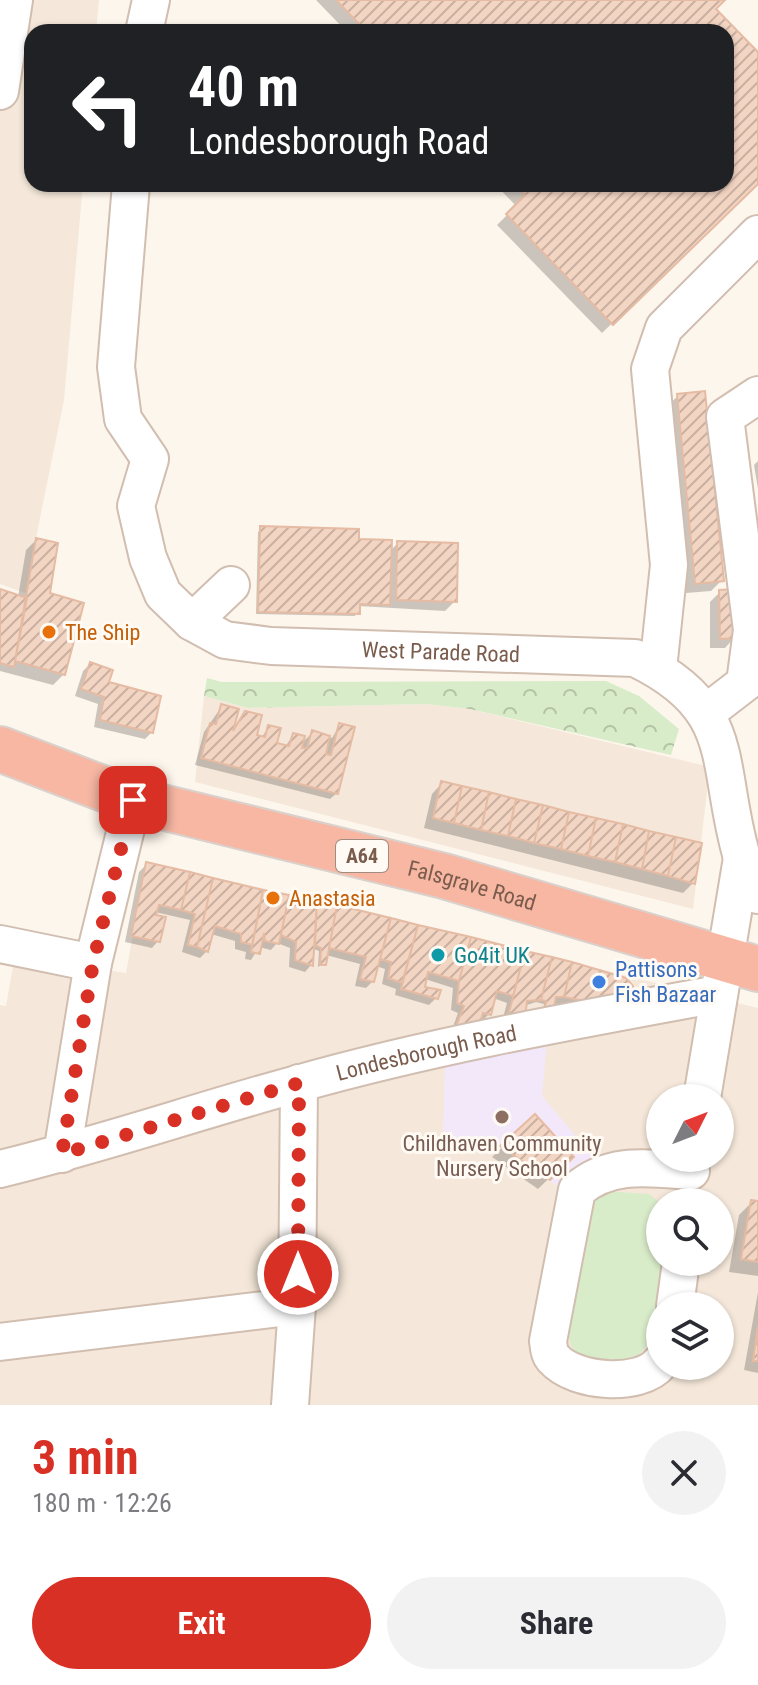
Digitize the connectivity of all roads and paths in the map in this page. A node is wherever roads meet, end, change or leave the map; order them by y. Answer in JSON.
{"nodes":[{"id":1,"x":14,"y":0,"type":"edge"},
{"id":2,"x":151,"y":0,"type":"edge"},
{"id":3,"x":146,"y":24,"type":"edge"},
{"id":4,"x":0,"y":91,"type":"edge"},
{"id":5,"x":130,"y":192,"type":"edge"},
{"id":6,"x":758,"y":234,"type":"edge"},
{"id":7,"x":758,"y":395,"type":"edge"},
{"id":8,"x":752,"y":573,"type":"edge"},
{"id":9,"x":231,"y":585,"type":"dead end"},
{"id":10,"x":192,"y":622,"type":"junction"},
{"id":11,"x":658,"y":669,"type":"junction"},
{"id":12,"x":706,"y":713,"type":"junction"},
{"id":13,"x":0,"y":749,"type":"edge"},
{"id":14,"x":133,"y":800,"type":"junction"},
{"id":15,"x":742,"y":858,"type":"junction"},
{"id":16,"x":758,"y":895,"type":"edge"},
{"id":17,"x":0,"y":944,"type":"edge"},
{"id":18,"x":93,"y":963,"type":"junction"},
{"id":19,"x":734,"y":974,"type":"edge"},
{"id":20,"x":299,"y":1083,"type":"junction"},
{"id":21,"x":706,"y":1084,"type":"edge"},
{"id":22,"x":62,"y":1154,"type":"junction"},
{"id":23,"x":0,"y":1169,"type":"edge"},
{"id":24,"x":691,"y":1177,"type":"edge"},
{"id":25,"x":297,"y":1306,"type":"junction"},
{"id":26,"x":0,"y":1342,"type":"edge"},
{"id":27,"x":646,"y":1374,"type":"edge"},
{"id":28,"x":290,"y":1405,"type":"edge"}],
"edges":[{"from":1,"to":4,"type":"street"},
{"from":2,"to":3,"type":"street"},
{"from":5,"to":10,"type":"street","name":"West Parade Road"},
{"from":6,"to":11,"type":"street"},
{"from":7,"to":8,"type":"street"},
{"from":8,"to":12,"type":"street"},
{"from":9,"to":10,"type":"street"},
{"from":10,"to":11,"type":"street","name":"West Parade Road"},
{"from":11,"to":12,"type":"street","name":"West Parade Road"},
{"from":12,"to":15,"type":"street","name":"West Parade Road"},
{"from":13,"to":14,"type":"highway","name":"Falsgrave Road","number":"A64"},
{"from":14,"to":18,"type":"street"},
{"from":14,"to":19,"type":"highway","name":"Falsgrave Road","number":"A64"},
{"from":15,"to":16,"type":"street","name":"West Parade Road"},
{"from":15,"to":19,"type":"street","name":"West Parade Road"},
{"from":17,"to":18,"type":"street"},
{"from":18,"to":22,"type":"street"},
{"from":19,"to":20,"type":"street","name":"Londesborough Road"},
{"from":19,"to":21,"type":"street","name":"West Parade Road"},
{"from":20,"to":22,"type":"street","name":"Londesborough Road"},
{"from":20,"to":25,"type":"street"},
{"from":22,"to":23,"type":"street","name":"Londesborough Road"},
{"from":24,"to":27,"type":"street"},
{"from":25,"to":26,"type":"street"},
{"from":25,"to":28,"type":"street"}]}
